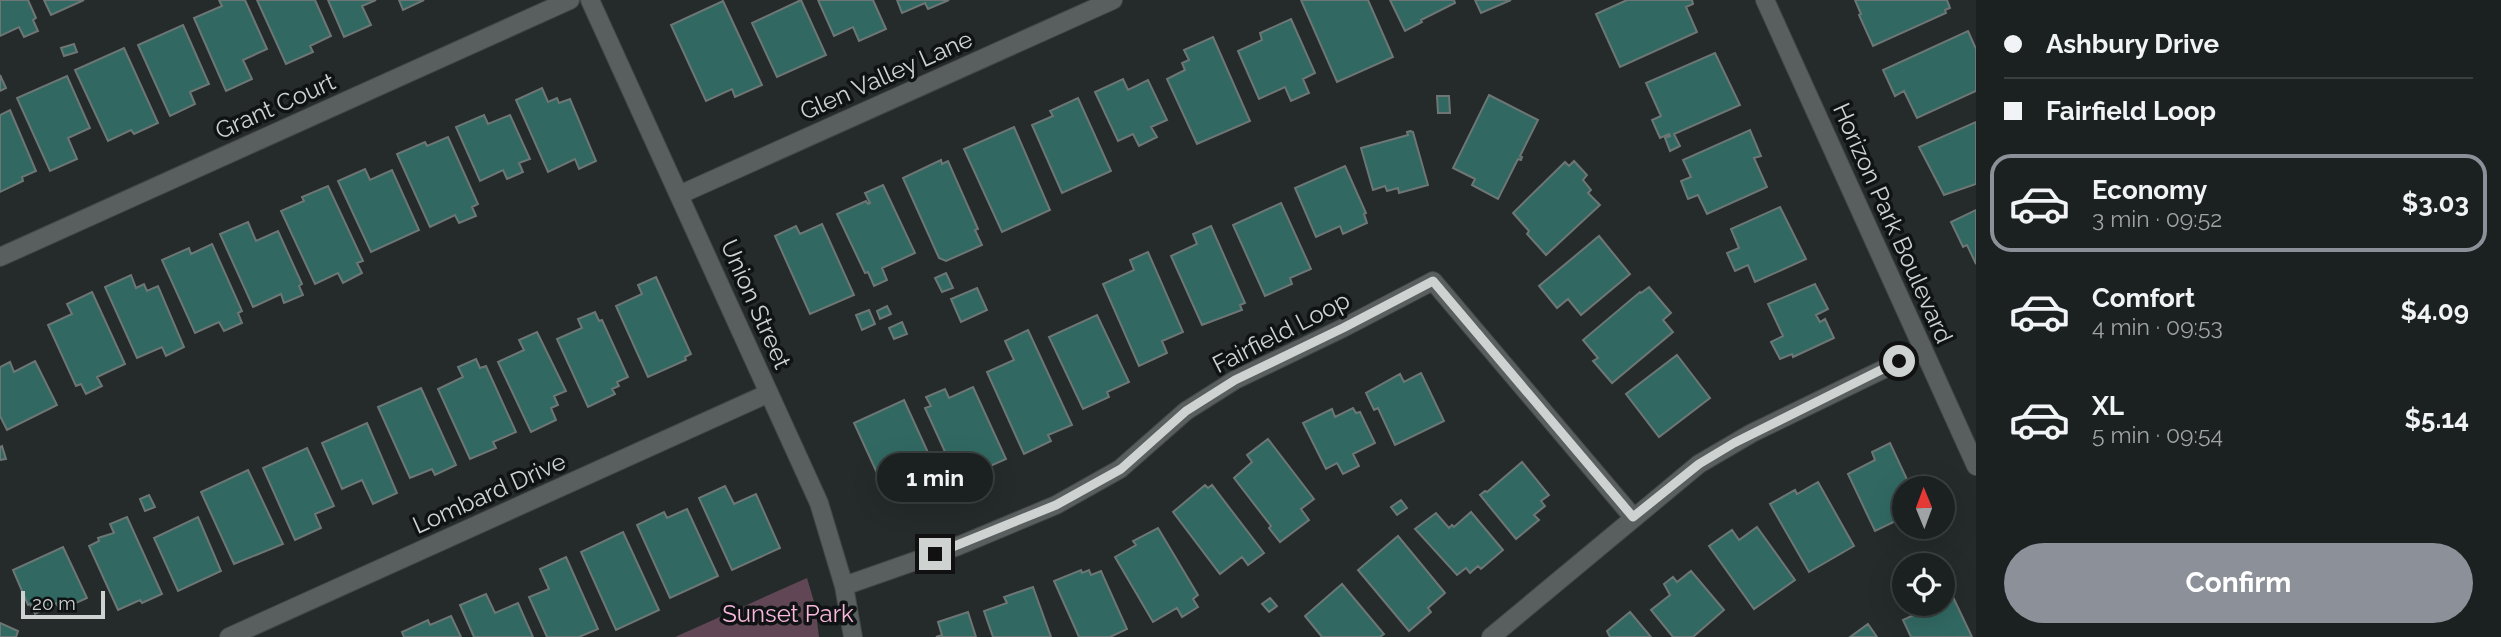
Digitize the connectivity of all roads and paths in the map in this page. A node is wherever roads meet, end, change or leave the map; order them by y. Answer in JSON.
{"nodes":[{"id":1,"x":570,"y":0,"type":"edge"},
{"id":2,"x":590,"y":0,"type":"edge"},
{"id":3,"x":1113,"y":0,"type":"edge"},
{"id":4,"x":1765,"y":0,"type":"edge"},
{"id":5,"x":679,"y":195,"type":"junction"},
{"id":6,"x":0,"y":257,"type":"edge"},
{"id":7,"x":1923,"y":349,"type":"junction"},
{"id":8,"x":769,"y":393,"type":"junction"},
{"id":9,"x":1976,"y":466,"type":"edge"},
{"id":10,"x":1633,"y":517,"type":"junction"},
{"id":11,"x":844,"y":586,"type":"junction"},
{"id":12,"x":229,"y":637,"type":"edge"},
{"id":13,"x":853,"y":637,"type":"edge"},
{"id":14,"x":1491,"y":637,"type":"edge"}],
"edges":[{"from":1,"to":6,"type":"street","name":"Grant Court"},
{"from":2,"to":5,"type":"street","name":"Union Street"},
{"from":3,"to":5,"type":"street","name":"Glen Valley Lane"},
{"from":4,"to":7,"type":"street","name":"Horizon Park Boulevard"},
{"from":5,"to":8,"type":"street","name":"Union Street"},
{"from":7,"to":9,"type":"street","name":"Horizon Park Boulevard"},
{"from":7,"to":10,"type":"street"},
{"from":8,"to":11,"type":"street","name":"Union Street"},
{"from":8,"to":12,"type":"street","name":"Lombard Drive"},
{"from":10,"to":11,"type":"street","name":"Fairfield Loop"},
{"from":10,"to":14,"type":"street"},
{"from":11,"to":13,"type":"street","name":"Union Street"}]}
